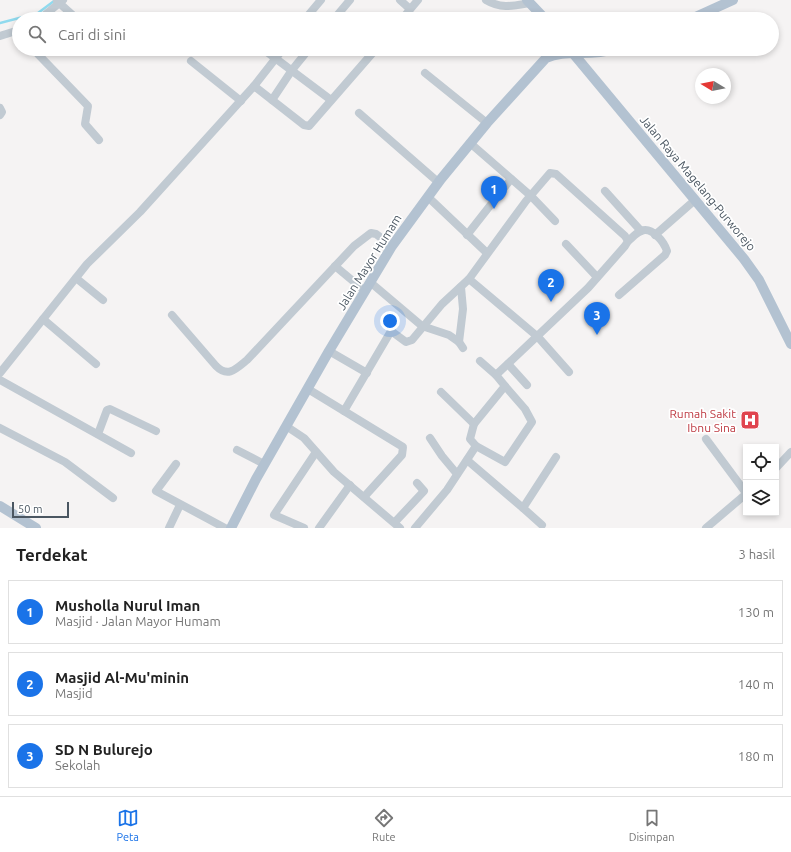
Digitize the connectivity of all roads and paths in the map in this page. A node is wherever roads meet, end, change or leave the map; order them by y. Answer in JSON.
{"nodes":[{"id":1,"x":321,"y":0,"type":"edge"},
{"id":2,"x":350,"y":0,"type":"edge"},
{"id":3,"x":400,"y":0,"type":"edge"},
{"id":4,"x":418,"y":0,"type":"edge"},
{"id":5,"x":486,"y":0,"type":"edge"},
{"id":6,"x":732,"y":0,"type":"edge"},
{"id":7,"x":59,"y":1,"type":"edge"},
{"id":8,"x":529,"y":2,"type":"edge"},
{"id":9,"x":410,"y":9,"type":"junction"},
{"id":10,"x":47,"y":12,"type":"edge"},
{"id":11,"x":71,"y":12,"type":"edge"},
{"id":12,"x":311,"y":12,"type":"edge"},
{"id":13,"x":340,"y":12,"type":"edge"},
{"id":14,"x":408,"y":12,"type":"edge"},
{"id":15,"x":536,"y":12,"type":"edge"},
{"id":16,"x":706,"y":12,"type":"edge"},
{"id":17,"x":12,"y":33,"type":"edge"},
{"id":18,"x":0,"y":36,"type":"edge"},
{"id":19,"x":39,"y":56,"type":"edge"},
{"id":20,"x":272,"y":56,"type":"edge"},
{"id":21,"x":278,"y":56,"type":"edge"},
{"id":22,"x":303,"y":56,"type":"edge"},
{"id":23,"x":370,"y":56,"type":"edge"},
{"id":24,"x":552,"y":56,"type":"edge"},
{"id":25,"x":575,"y":56,"type":"edge"},
{"id":26,"x":276,"y":59,"type":"junction"},
{"id":27,"x":191,"y":60,"type":"dead end"},
{"id":28,"x":292,"y":70,"type":"junction"},
{"id":29,"x":425,"y":73,"type":"dead end"},
{"id":30,"x":254,"y":86,"type":"junction"},
{"id":31,"x":272,"y":100,"type":"junction"},
{"id":32,"x":331,"y":100,"type":"junction"},
{"id":33,"x":241,"y":101,"type":"junction"},
{"id":34,"x":0,"y":108,"type":"edge"},
{"id":35,"x":359,"y":113,"type":"dead end"},
{"id":36,"x":0,"y":115,"type":"edge"},
{"id":37,"x":486,"y":123,"type":"junction"},
{"id":38,"x":99,"y":140,"type":"dead end"},
{"id":39,"x":470,"y":143,"type":"junction"},
{"id":40,"x":511,"y":179,"type":"junction"},
{"id":41,"x":438,"y":182,"type":"junction"},
{"id":42,"x":605,"y":191,"type":"dead end"},
{"id":43,"x":531,"y":196,"type":"junction"},
{"id":44,"x":428,"y":197,"type":"junction"},
{"id":45,"x":696,"y":200,"type":"junction"},
{"id":46,"x":555,"y":220,"type":"dead end"},
{"id":47,"x":642,"y":231,"type":"junction"},
{"id":48,"x":467,"y":235,"type":"junction"},
{"id":49,"x":655,"y":235,"type":"junction"},
{"id":50,"x":628,"y":241,"type":"junction"},
{"id":51,"x":566,"y":244,"type":"dead end"},
{"id":52,"x":392,"y":246,"type":"junction"},
{"id":53,"x":487,"y":253,"type":"junction"},
{"id":54,"x":335,"y":266,"type":"junction"},
{"id":55,"x":597,"y":277,"type":"junction"},
{"id":56,"x":76,"y":278,"type":"junction"},
{"id":57,"x":469,"y":279,"type":"junction"},
{"id":58,"x":367,"y":286,"type":"junction"},
{"id":59,"x":461,"y":287,"type":"junction"},
{"id":60,"x":619,"y":295,"type":"dead end"},
{"id":61,"x":103,"y":300,"type":"dead end"},
{"id":62,"x":172,"y":315,"type":"dead end"},
{"id":63,"x":43,"y":319,"type":"junction"},
{"id":64,"x":422,"y":326,"type":"junction"},
{"id":65,"x":538,"y":337,"type":"junction"},
{"id":66,"x":791,"y":344,"type":"edge"},
{"id":67,"x":329,"y":351,"type":"junction"},
{"id":68,"x":480,"y":362,"type":"dead end"},
{"id":69,"x":96,"y":364,"type":"dead end"},
{"id":70,"x":508,"y":364,"type":"junction"},
{"id":71,"x":569,"y":372,"type":"dead end"},
{"id":72,"x":0,"y":373,"type":"edge"},
{"id":73,"x":367,"y":373,"type":"junction"},
{"id":74,"x":496,"y":375,"type":"junction"},
{"id":75,"x":0,"y":380,"type":"edge"},
{"id":76,"x":527,"y":385,"type":"dead end"},
{"id":77,"x":505,"y":386,"type":"junction"},
{"id":78,"x":308,"y":389,"type":"junction"},
{"id":79,"x":441,"y":392,"type":"dead end"},
{"id":80,"x":344,"y":411,"type":"junction"},
{"id":81,"x":474,"y":424,"type":"junction"},
{"id":82,"x":286,"y":426,"type":"junction"},
{"id":83,"x":0,"y":428,"type":"edge"},
{"id":84,"x":156,"y":431,"type":"dead end"},
{"id":85,"x":98,"y":434,"type":"junction"},
{"id":86,"x":430,"y":438,"type":"dead end"},
{"id":87,"x":706,"y":439,"type":"dead end"},
{"id":88,"x":476,"y":446,"type":"junction"},
{"id":89,"x":237,"y":450,"type":"dead end"},
{"id":90,"x":316,"y":452,"type":"junction"},
{"id":91,"x":791,"y":452,"type":"edge"},
{"id":92,"x":131,"y":453,"type":"dead end"},
{"id":93,"x":556,"y":457,"type":"dead end"},
{"id":94,"x":467,"y":460,"type":"junction"},
{"id":95,"x":176,"y":464,"type":"dead end"},
{"id":96,"x":264,"y":464,"type":"junction"},
{"id":97,"x":779,"y":465,"type":"edge"},
{"id":98,"x":458,"y":474,"type":"junction"},
{"id":99,"x":418,"y":483,"type":"dead end"},
{"id":100,"x":350,"y":485,"type":"junction"},
{"id":101,"x":743,"y":490,"type":"edge"},
{"id":102,"x":364,"y":497,"type":"junction"},
{"id":103,"x":743,"y":497,"type":"edge"},
{"id":104,"x":113,"y":498,"type":"dead end"},
{"id":105,"x":0,"y":506,"type":"edge"},
{"id":106,"x":180,"y":506,"type":"junction"},
{"id":107,"x":523,"y":508,"type":"junction"},
{"id":108,"x":397,"y":525,"type":"edge"},
{"id":109,"x":542,"y":525,"type":"dead end"},
{"id":110,"x":36,"y":528,"type":"edge"},
{"id":111,"x":169,"y":528,"type":"edge"},
{"id":112,"x":225,"y":528,"type":"edge"},
{"id":113,"x":231,"y":528,"type":"edge"},
{"id":114,"x":304,"y":528,"type":"edge"},
{"id":115,"x":319,"y":528,"type":"edge"},
{"id":116,"x":415,"y":528,"type":"edge"},
{"id":117,"x":706,"y":528,"type":"edge"}],
"edges":[{"from":1,"to":12,"type":"street"},
{"from":2,"to":13,"type":"street"},
{"from":3,"to":9,"type":"street"},
{"from":4,"to":9,"type":"street"},
{"from":5,"to":8,"type":"street"},
{"from":6,"to":16,"type":"main road"},
{"from":7,"to":10,"type":"street"},
{"from":7,"to":11,"type":"street"},
{"from":8,"to":15,"type":"main road"},
{"from":9,"to":14,"type":"street"},
{"from":17,"to":18,"type":"street"},
{"from":19,"to":38,"type":"street"},
{"from":20,"to":26,"type":"street"},
{"from":21,"to":26,"type":"street"},
{"from":22,"to":28,"type":"street"},
{"from":23,"to":32,"type":"street"},
{"from":24,"to":37,"type":"main road","name":"Jalan Mayor Humam"},
{"from":25,"to":45,"type":"main road","name":"Jalan Raya Magelang-Purworejo"},
{"from":26,"to":28,"type":"street"},
{"from":26,"to":30,"type":"street"},
{"from":27,"to":33,"type":"street"},
{"from":28,"to":31,"type":"street"},
{"from":28,"to":32,"type":"street"},
{"from":29,"to":37,"type":"street"},
{"from":30,"to":31,"type":"street"},
{"from":30,"to":33,"type":"street"},
{"from":31,"to":32,"type":"street"},
{"from":33,"to":56,"type":"street"},
{"from":34,"to":36,"type":"street"},
{"from":35,"to":41,"type":"street"},
{"from":37,"to":39,"type":"main road","name":"Jalan Mayor Humam"},
{"from":39,"to":40,"type":"street"},
{"from":39,"to":41,"type":"main road","name":"Jalan Mayor Humam"},
{"from":40,"to":43,"type":"street"},
{"from":40,"to":48,"type":"street"},
{"from":41,"to":44,"type":"main road","name":"Jalan Mayor Humam"},
{"from":42,"to":47,"type":"street"},
{"from":43,"to":46,"type":"street"},
{"from":43,"to":50,"type":"street"},
{"from":43,"to":53,"type":"street"},
{"from":44,"to":48,"type":"street"},
{"from":44,"to":52,"type":"main road","name":"Jalan Mayor Humam"},
{"from":45,"to":49,"type":"street"},
{"from":45,"to":66,"type":"main road","name":"Jalan Raya Magelang-Purworejo"},
{"from":47,"to":49,"type":"street"},
{"from":47,"to":50,"type":"street"},
{"from":48,"to":53,"type":"street"},
{"from":49,"to":60,"type":"street"},
{"from":50,"to":55,"type":"street"},
{"from":51,"to":55,"type":"street"},
{"from":52,"to":54,"type":"street"},
{"from":52,"to":58,"type":"main road","name":"Jalan Mayor Humam"},
{"from":53,"to":57,"type":"street"},
{"from":54,"to":58,"type":"street"},
{"from":54,"to":62,"type":"street"},
{"from":55,"to":65,"type":"street"},
{"from":56,"to":61,"type":"street"},
{"from":56,"to":63,"type":"street"},
{"from":57,"to":59,"type":"street"},
{"from":57,"to":65,"type":"street"},
{"from":58,"to":64,"type":"street"},
{"from":58,"to":67,"type":"main road","name":"Jalan Mayor Humam"},
{"from":59,"to":64,"type":"street"},
{"from":59,"to":64,"type":"street"},
{"from":63,"to":69,"type":"street"},
{"from":63,"to":72,"type":"street"},
{"from":64,"to":73,"type":"street"},
{"from":65,"to":70,"type":"street"},
{"from":65,"to":71,"type":"street"},
{"from":67,"to":73,"type":"street"},
{"from":67,"to":78,"type":"main road","name":"Jalan Mayor Humam"},
{"from":68,"to":74,"type":"street"},
{"from":70,"to":74,"type":"street"},
{"from":70,"to":76,"type":"street"},
{"from":73,"to":80,"type":"street"},
{"from":74,"to":77,"type":"street"},
{"from":75,"to":85,"type":"street"},
{"from":77,"to":81,"type":"street"},
{"from":77,"to":88,"type":"street"},
{"from":78,"to":80,"type":"street"},
{"from":78,"to":82,"type":"main road","name":"Jalan Mayor Humam"},
{"from":79,"to":81,"type":"street"},
{"from":80,"to":102,"type":"street"},
{"from":81,"to":88,"type":"street"},
{"from":82,"to":90,"type":"street"},
{"from":82,"to":96,"type":"main road","name":"Jalan Mayor Humam"},
{"from":83,"to":104,"type":"street"},
{"from":84,"to":85,"type":"street"},
{"from":85,"to":92,"type":"street"},
{"from":86,"to":98,"type":"street"},
{"from":87,"to":101,"type":"street"},
{"from":88,"to":94,"type":"street"},
{"from":89,"to":96,"type":"street"},
{"from":90,"to":100,"type":"street"},
{"from":90,"to":114,"type":"street"},
{"from":91,"to":97,"type":"street"},
{"from":93,"to":107,"type":"street"},
{"from":94,"to":98,"type":"street"},
{"from":94,"to":107,"type":"street"},
{"from":95,"to":106,"type":"street"},
{"from":96,"to":113,"type":"main road","name":"Jalan Mayor Humam"},
{"from":98,"to":116,"type":"street"},
{"from":99,"to":108,"type":"street"},
{"from":100,"to":102,"type":"street"},
{"from":100,"to":115,"type":"street"},
{"from":102,"to":108,"type":"street"},
{"from":103,"to":117,"type":"street"},
{"from":105,"to":110,"type":"main road"},
{"from":106,"to":111,"type":"street"},
{"from":106,"to":112,"type":"street"},
{"from":107,"to":109,"type":"street"}]}
